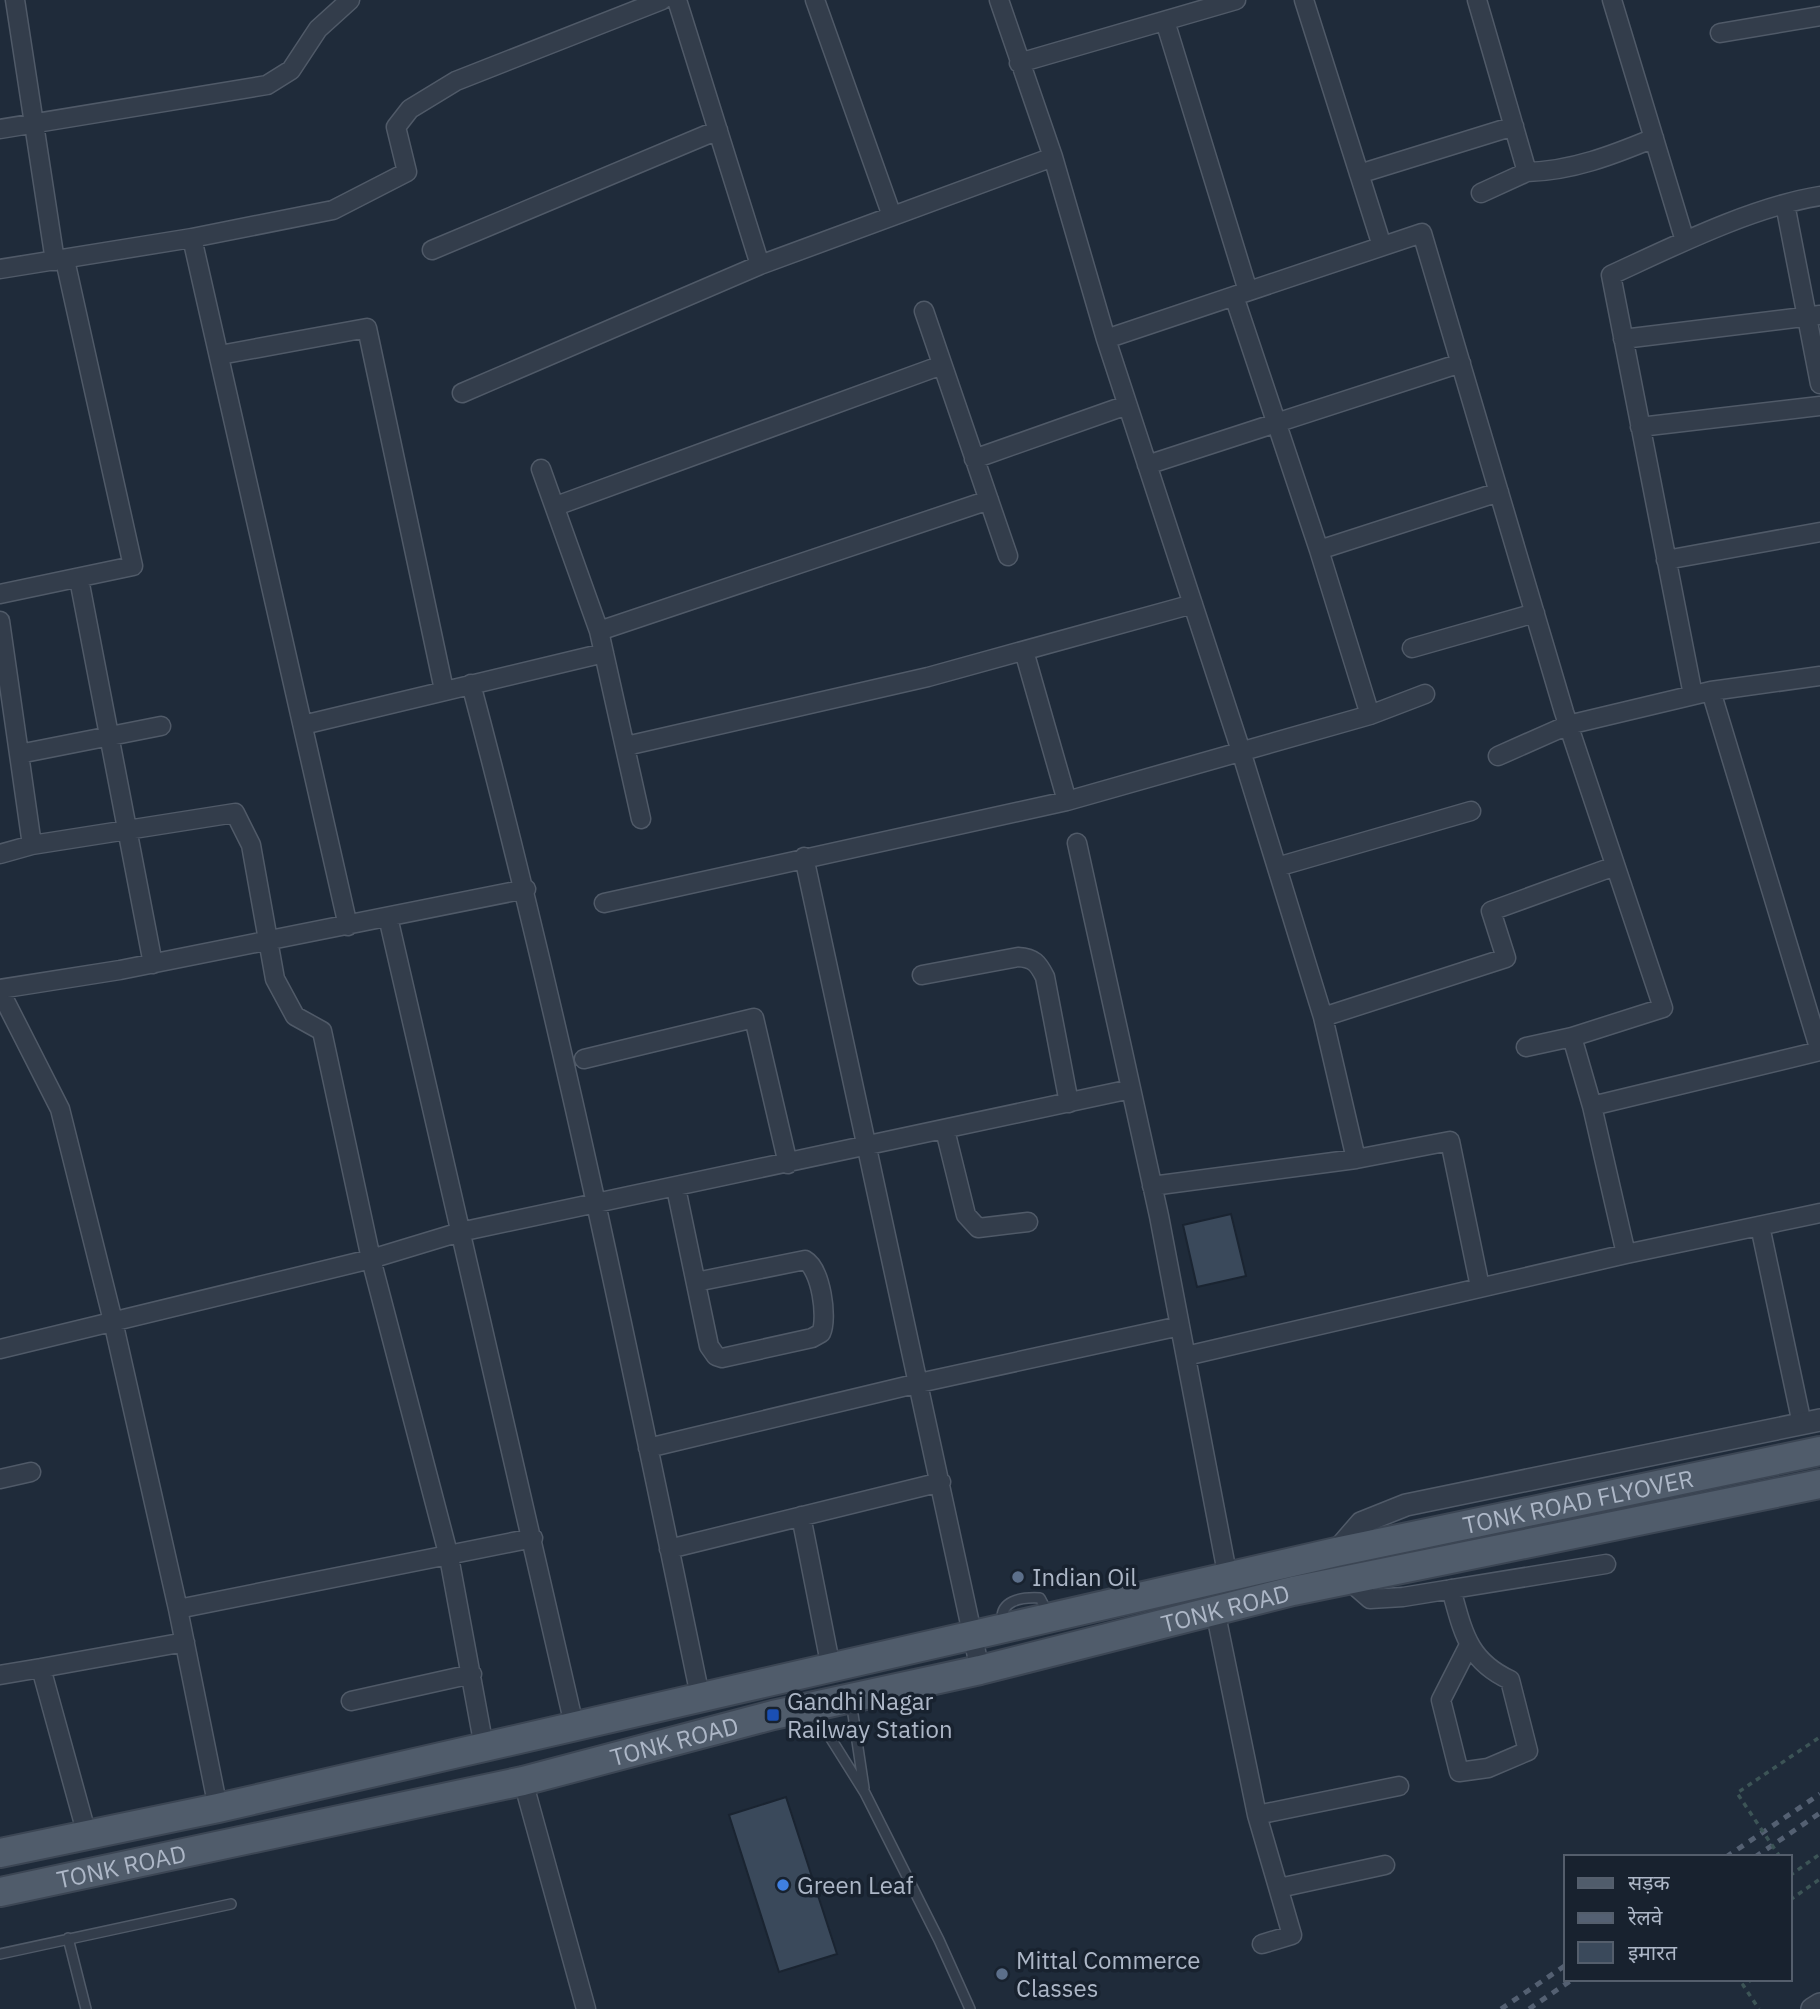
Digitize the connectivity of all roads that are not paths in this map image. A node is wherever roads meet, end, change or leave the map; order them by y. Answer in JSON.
{"nodes":[{"id":1,"x":15,"y":0,"type":"edge"},
{"id":2,"x":350,"y":0,"type":"edge"},
{"id":3,"x":662,"y":0,"type":"edge"},
{"id":4,"x":677,"y":0,"type":"edge"},
{"id":5,"x":815,"y":0,"type":"edge"},
{"id":6,"x":999,"y":0,"type":"edge"},
{"id":7,"x":1236,"y":0,"type":"edge"},
{"id":8,"x":1304,"y":0,"type":"edge"},
{"id":9,"x":1477,"y":0,"type":"edge"},
{"id":10,"x":1612,"y":0,"type":"edge"},
{"id":11,"x":1820,"y":16,"type":"edge"},
{"id":12,"x":1165,"y":21,"type":"junction"},
{"id":13,"x":1720,"y":33,"type":"dead end"},
{"id":14,"x":1019,"y":63,"type":"junction"},
{"id":15,"x":34,"y":125,"type":"junction"},
{"id":16,"x":1514,"y":126,"type":"junction"},
{"id":17,"x":0,"y":129,"type":"edge"},
{"id":18,"x":718,"y":130,"type":"junction"},
{"id":19,"x":1654,"y":138,"type":"junction"},
{"id":20,"x":1053,"y":157,"type":"junction"},
{"id":21,"x":1527,"y":172,"type":"junction"},
{"id":22,"x":1359,"y":174,"type":"junction"},
{"id":23,"x":1480,"y":192,"type":"dead end"},
{"id":24,"x":1820,"y":196,"type":"edge"},
{"id":25,"x":1785,"y":204,"type":"junction"},
{"id":26,"x":892,"y":216,"type":"junction"},
{"id":27,"x":192,"y":238,"type":"junction"},
{"id":28,"x":1685,"y":240,"type":"junction"},
{"id":29,"x":1382,"y":246,"type":"junction"},
{"id":30,"x":432,"y":250,"type":"dead end"},
{"id":31,"x":60,"y":261,"type":"junction"},
{"id":32,"x":760,"y":265,"type":"junction"},
{"id":33,"x":0,"y":269,"type":"edge"},
{"id":34,"x":1241,"y":294,"type":"junction"},
{"id":35,"x":924,"y":311,"type":"dead end"},
{"id":36,"x":1814,"y":316,"type":"edge"},
{"id":37,"x":1105,"y":339,"type":"junction"},
{"id":38,"x":1623,"y":339,"type":"junction"},
{"id":39,"x":220,"y":355,"type":"junction"},
{"id":40,"x":1461,"y":363,"type":"junction"},
{"id":41,"x":942,"y":365,"type":"junction"},
{"id":42,"x":1820,"y":384,"type":"edge"},
{"id":43,"x":462,"y":393,"type":"dead end"},
{"id":44,"x":1128,"y":405,"type":"junction"},
{"id":45,"x":1820,"y":405,"type":"edge"},
{"id":46,"x":1278,"y":422,"type":"junction"},
{"id":47,"x":1640,"y":427,"type":"junction"},
{"id":48,"x":974,"y":459,"type":"junction"},
{"id":49,"x":1147,"y":465,"type":"junction"},
{"id":50,"x":541,"y":469,"type":"dead end"},
{"id":51,"x":1499,"y":492,"type":"junction"},
{"id":52,"x":989,"y":500,"type":"junction"},
{"id":53,"x":556,"y":506,"type":"junction"},
{"id":54,"x":1820,"y":532,"type":"edge"},
{"id":55,"x":1320,"y":550,"type":"junction"},
{"id":56,"x":1009,"y":556,"type":"dead end"},
{"id":57,"x":1667,"y":560,"type":"junction"},
{"id":58,"x":79,"y":579,"type":"junction"},
{"id":59,"x":0,"y":594,"type":"edge"},
{"id":60,"x":1193,"y":604,"type":"junction"},
{"id":61,"x":1535,"y":613,"type":"junction"},
{"id":62,"x":0,"y":621,"type":"edge"},
{"id":63,"x":599,"y":631,"type":"junction"},
{"id":64,"x":1412,"y":648,"type":"dead end"},
{"id":65,"x":1024,"y":651,"type":"junction"},
{"id":66,"x":604,"y":653,"type":"junction"},
{"id":67,"x":1820,"y":676,"type":"edge"},
{"id":68,"x":471,"y":684,"type":"junction"},
{"id":69,"x":444,"y":690,"type":"junction"},
{"id":70,"x":1711,"y":691,"type":"junction"},
{"id":71,"x":1424,"y":694,"type":"dead end"},
{"id":72,"x":1693,"y":695,"type":"junction"},
{"id":73,"x":1370,"y":716,"type":"junction"},
{"id":74,"x":303,"y":725,"type":"junction"},
{"id":75,"x":1568,"y":725,"type":"junction"},
{"id":76,"x":161,"y":726,"type":"dead end"},
{"id":77,"x":110,"y":737,"type":"junction"},
{"id":78,"x":626,"y":746,"type":"junction"},
{"id":79,"x":1241,"y":751,"type":"junction"},
{"id":80,"x":19,"y":754,"type":"junction"},
{"id":81,"x":1498,"y":756,"type":"dead end"},
{"id":82,"x":1067,"y":801,"type":"junction"},
{"id":83,"x":1471,"y":811,"type":"dead end"},
{"id":84,"x":641,"y":819,"type":"dead end"},
{"id":85,"x":128,"y":828,"type":"junction"},
{"id":86,"x":1077,"y":843,"type":"dead end"},
{"id":87,"x":32,"y":845,"type":"junction"},
{"id":88,"x":0,"y":854,"type":"edge"},
{"id":89,"x":804,"y":857,"type":"junction"},
{"id":90,"x":1615,"y":866,"type":"junction"},
{"id":91,"x":1277,"y":867,"type":"junction"},
{"id":92,"x":526,"y":889,"type":"junction"},
{"id":93,"x":604,"y":903,"type":"dead end"},
{"id":94,"x":388,"y":917,"type":"junction"},
{"id":95,"x":348,"y":926,"type":"junction"},
{"id":96,"x":267,"y":939,"type":"junction"},
{"id":97,"x":153,"y":964,"type":"junction"},
{"id":98,"x":922,"y":975,"type":"dead end"},
{"id":99,"x":0,"y":990,"type":"edge"},
{"id":100,"x":1323,"y":1017,"type":"junction"},
{"id":101,"x":1572,"y":1037,"type":"junction"},
{"id":102,"x":1526,"y":1047,"type":"dead end"},
{"id":103,"x":1820,"y":1051,"type":"edge"},
{"id":104,"x":584,"y":1059,"type":"dead end"},
{"id":105,"x":1131,"y":1090,"type":"junction"},
{"id":106,"x":1069,"y":1103,"type":"junction"},
{"id":107,"x":1592,"y":1106,"type":"junction"},
{"id":108,"x":945,"y":1130,"type":"junction"},
{"id":109,"x":864,"y":1147,"type":"junction"},
{"id":110,"x":1356,"y":1159,"type":"junction"},
{"id":111,"x":788,"y":1164,"type":"junction"},
{"id":112,"x":1152,"y":1186,"type":"junction"},
{"id":113,"x":676,"y":1188,"type":"junction"},
{"id":114,"x":597,"y":1205,"type":"junction"},
{"id":115,"x":1820,"y":1213,"type":"edge"},
{"id":116,"x":1028,"y":1222,"type":"dead end"},
{"id":117,"x":1760,"y":1226,"type":"junction"},
{"id":118,"x":460,"y":1232,"type":"junction"},
{"id":119,"x":1626,"y":1254,"type":"junction"},
{"id":120,"x":371,"y":1259,"type":"junction"},
{"id":121,"x":695,"y":1282,"type":"junction"},
{"id":122,"x":1480,"y":1287,"type":"junction"},
{"id":123,"x":113,"y":1321,"type":"junction"},
{"id":124,"x":1180,"y":1326,"type":"junction"},
{"id":125,"x":0,"y":1349,"type":"edge"},
{"id":126,"x":1186,"y":1356,"type":"junction"},
{"id":127,"x":919,"y":1382,"type":"junction"},
{"id":128,"x":1811,"y":1422,"type":"edge"},
{"id":129,"x":648,"y":1448,"type":"junction"},
{"id":130,"x":1820,"y":1451,"type":"edge"},
{"id":131,"x":31,"y":1472,"type":"dead end"},
{"id":132,"x":0,"y":1479,"type":"edge"},
{"id":133,"x":942,"y":1482,"type":"junction"},
{"id":134,"x":1820,"y":1484,"type":"edge"},
{"id":135,"x":801,"y":1516,"type":"junction"},
{"id":136,"x":533,"y":1538,"type":"junction"},
{"id":137,"x":669,"y":1549,"type":"junction"},
{"id":138,"x":1336,"y":1552,"type":"junction"},
{"id":139,"x":449,"y":1557,"type":"junction"},
{"id":140,"x":1606,"y":1564,"type":"dead end"},
{"id":141,"x":1228,"y":1578,"type":"junction"},
{"id":142,"x":1347,"y":1579,"type":"junction"},
{"id":143,"x":1451,"y":1589,"type":"junction"},
{"id":144,"x":178,"y":1609,"type":"junction"},
{"id":145,"x":1215,"y":1610,"type":"junction"},
{"id":146,"x":975,"y":1636,"type":"junction"},
{"id":147,"x":185,"y":1642,"type":"junction"},
{"id":148,"x":1468,"y":1647,"type":"junction"},
{"id":149,"x":41,"y":1668,"type":"junction"},
{"id":150,"x":831,"y":1668,"type":"junction"},
{"id":151,"x":980,"y":1670,"type":"junction"},
{"id":152,"x":472,"y":1674,"type":"junction"},
{"id":153,"x":0,"y":1675,"type":"edge"},
{"id":154,"x":700,"y":1696,"type":"junction"},
{"id":155,"x":851,"y":1700,"type":"junction"},
{"id":156,"x":351,"y":1701,"type":"dead end"},
{"id":157,"x":811,"y":1708,"type":"junction"},
{"id":158,"x":574,"y":1726,"type":"junction"},
{"id":159,"x":484,"y":1747,"type":"junction"},
{"id":160,"x":523,"y":1782,"type":"junction"},
{"id":161,"x":1399,"y":1786,"type":"dead end"},
{"id":162,"x":865,"y":1793,"type":"junction"},
{"id":163,"x":218,"y":1808,"type":"junction"},
{"id":164,"x":1257,"y":1815,"type":"junction"},
{"id":165,"x":87,"y":1835,"type":"junction"},
{"id":166,"x":0,"y":1853,"type":"edge"},
{"id":167,"x":1385,"y":1865,"type":"dead end"},
{"id":168,"x":1279,"y":1888,"type":"junction"},
{"id":169,"x":0,"y":1892,"type":"edge"},
{"id":170,"x":231,"y":1904,"type":"dead end"},
{"id":171,"x":68,"y":1938,"type":"junction"},
{"id":172,"x":1262,"y":1944,"type":"dead end"},
{"id":173,"x":0,"y":1954,"type":"edge"},
{"id":174,"x":1820,"y":2004,"type":"edge"},
{"id":175,"x":86,"y":2009,"type":"edge"},
{"id":176,"x":586,"y":2009,"type":"edge"},
{"id":177,"x":970,"y":2009,"type":"edge"},
{"id":178,"x":1812,"y":2009,"type":"edge"}],
"edges":[{"from":1,"to":15,"type":"street"},
{"from":2,"to":15,"type":"street"},
{"from":3,"to":27,"type":"street"},
{"from":4,"to":18,"type":"street"},
{"from":5,"to":26,"type":"street"},
{"from":6,"to":14,"type":"street"},
{"from":7,"to":12,"type":"street"},
{"from":8,"to":22,"type":"street"},
{"from":9,"to":16,"type":"street"},
{"from":10,"to":19,"type":"street"},
{"from":11,"to":13,"type":"street"},
{"from":12,"to":14,"type":"street"},
{"from":12,"to":34,"type":"street"},
{"from":14,"to":20,"type":"street"},
{"from":15,"to":17,"type":"street"},
{"from":15,"to":31,"type":"street"},
{"from":16,"to":21,"type":"street"},
{"from":16,"to":22,"type":"street"},
{"from":18,"to":30,"type":"street"},
{"from":18,"to":32,"type":"street"},
{"from":19,"to":21,"type":"street"},
{"from":19,"to":28,"type":"street"},
{"from":20,"to":26,"type":"street"},
{"from":20,"to":37,"type":"street"},
{"from":21,"to":23,"type":"street"},
{"from":22,"to":29,"type":"street"},
{"from":24,"to":25,"type":"street"},
{"from":25,"to":28,"type":"street"},
{"from":25,"to":36,"type":"street"},
{"from":26,"to":32,"type":"street"},
{"from":27,"to":31,"type":"street"},
{"from":27,"to":39,"type":"street"},
{"from":28,"to":38,"type":"street"},
{"from":29,"to":34,"type":"street"},
{"from":29,"to":40,"type":"street"},
{"from":31,"to":33,"type":"street"},
{"from":31,"to":58,"type":"street"},
{"from":32,"to":43,"type":"street"},
{"from":34,"to":37,"type":"street"},
{"from":34,"to":46,"type":"street"},
{"from":35,"to":41,"type":"street"},
{"from":36,"to":38,"type":"street"},
{"from":36,"to":42,"type":"street"},
{"from":37,"to":44,"type":"street"},
{"from":38,"to":47,"type":"street"},
{"from":39,"to":69,"type":"street"},
{"from":39,"to":74,"type":"street"},
{"from":40,"to":46,"type":"street"},
{"from":40,"to":51,"type":"street"},
{"from":41,"to":48,"type":"street"},
{"from":41,"to":53,"type":"street"},
{"from":44,"to":48,"type":"street"},
{"from":44,"to":49,"type":"street"},
{"from":45,"to":47,"type":"street"},
{"from":46,"to":49,"type":"street"},
{"from":46,"to":55,"type":"street"},
{"from":47,"to":57,"type":"street"},
{"from":48,"to":52,"type":"street"},
{"from":49,"to":60,"type":"street"},
{"from":50,"to":53,"type":"street"},
{"from":51,"to":55,"type":"street"},
{"from":51,"to":61,"type":"street"},
{"from":52,"to":56,"type":"street"},
{"from":52,"to":63,"type":"street"},
{"from":53,"to":63,"type":"street"},
{"from":54,"to":57,"type":"street"},
{"from":55,"to":73,"type":"street"},
{"from":57,"to":72,"type":"street"},
{"from":58,"to":59,"type":"street"},
{"from":58,"to":77,"type":"street"},
{"from":60,"to":65,"type":"street"},
{"from":60,"to":79,"type":"street"},
{"from":61,"to":64,"type":"street"},
{"from":61,"to":75,"type":"street"},
{"from":62,"to":80,"type":"street"},
{"from":63,"to":66,"type":"street"},
{"from":65,"to":78,"type":"street"},
{"from":65,"to":82,"type":"street"},
{"from":66,"to":68,"type":"street"},
{"from":66,"to":78,"type":"street"},
{"from":67,"to":70,"type":"street"},
{"from":68,"to":69,"type":"street"},
{"from":68,"to":92,"type":"street"},
{"from":69,"to":74,"type":"street"},
{"from":70,"to":72,"type":"street"},
{"from":70,"to":103,"type":"street"},
{"from":71,"to":73,"type":"street"},
{"from":72,"to":75,"type":"street"},
{"from":73,"to":79,"type":"street"},
{"from":74,"to":95,"type":"street"},
{"from":75,"to":81,"type":"street"},
{"from":75,"to":90,"type":"street"},
{"from":76,"to":77,"type":"street"},
{"from":77,"to":80,"type":"street"},
{"from":77,"to":85,"type":"street"},
{"from":78,"to":84,"type":"street"},
{"from":79,"to":82,"type":"street"},
{"from":79,"to":91,"type":"street"},
{"from":80,"to":87,"type":"street"},
{"from":82,"to":89,"type":"street"},
{"from":83,"to":91,"type":"street"},
{"from":85,"to":87,"type":"street"},
{"from":85,"to":96,"type":"street"},
{"from":85,"to":97,"type":"street"},
{"from":86,"to":105,"type":"street"},
{"from":87,"to":88,"type":"street"},
{"from":89,"to":93,"type":"street"},
{"from":89,"to":109,"type":"street"},
{"from":90,"to":100,"type":"street"},
{"from":90,"to":101,"type":"street"},
{"from":91,"to":100,"type":"street"},
{"from":92,"to":94,"type":"street"},
{"from":92,"to":114,"type":"street"},
{"from":94,"to":95,"type":"street"},
{"from":94,"to":118,"type":"street"},
{"from":95,"to":96,"type":"street"},
{"from":96,"to":97,"type":"street"},
{"from":96,"to":120,"type":"street"},
{"from":97,"to":99,"type":"street"},
{"from":98,"to":106,"type":"street"},
{"from":99,"to":123,"type":"street"},
{"from":100,"to":110,"type":"street"},
{"from":101,"to":102,"type":"street"},
{"from":101,"to":107,"type":"street"},
{"from":103,"to":107,"type":"street"},
{"from":104,"to":111,"type":"street"},
{"from":105,"to":106,"type":"street"},
{"from":105,"to":112,"type":"street"},
{"from":106,"to":108,"type":"street"},
{"from":107,"to":119,"type":"street"},
{"from":108,"to":109,"type":"street"},
{"from":108,"to":116,"type":"street"},
{"from":109,"to":111,"type":"street"},
{"from":109,"to":127,"type":"street"},
{"from":110,"to":112,"type":"street"},
{"from":110,"to":122,"type":"street"},
{"from":111,"to":113,"type":"street"},
{"from":112,"to":124,"type":"street"},
{"from":113,"to":114,"type":"street"},
{"from":113,"to":121,"type":"street"},
{"from":114,"to":118,"type":"street"},
{"from":114,"to":129,"type":"street"},
{"from":115,"to":117,"type":"street"},
{"from":117,"to":119,"type":"street"},
{"from":117,"to":128,"type":"street"},
{"from":118,"to":120,"type":"street"},
{"from":118,"to":136,"type":"street"},
{"from":119,"to":122,"type":"street"},
{"from":120,"to":123,"type":"street"},
{"from":120,"to":139,"type":"street"},
{"from":121,"to":121,"type":"street"},
{"from":122,"to":126,"type":"street"},
{"from":123,"to":125,"type":"street"},
{"from":123,"to":144,"type":"street"},
{"from":124,"to":126,"type":"street"},
{"from":124,"to":127,"type":"street"},
{"from":126,"to":141,"type":"street"},
{"from":127,"to":129,"type":"street"},
{"from":127,"to":133,"type":"street"},
{"from":128,"to":138,"type":"street"},
{"from":129,"to":137,"type":"street"},
{"from":130,"to":138,"type":"main road","name":"TONK ROAD FLYOVER"},
{"from":131,"to":132,"type":"street"},
{"from":133,"to":135,"type":"street"},
{"from":133,"to":146,"type":"street"},
{"from":134,"to":142,"type":"main road","name":"TONK ROAD FLYOVER"},
{"from":135,"to":137,"type":"street"},
{"from":135,"to":150,"type":"street"},
{"from":136,"to":139,"type":"street"},
{"from":136,"to":158,"type":"street"},
{"from":137,"to":154,"type":"street"},
{"from":138,"to":141,"type":"main road","name":"TONK ROAD"},
{"from":139,"to":144,"type":"street"},
{"from":139,"to":152,"type":"street"},
{"from":140,"to":143,"type":"street"},
{"from":141,"to":146,"type":"main road","name":"TONK ROAD"},
{"from":142,"to":143,"type":"street"},
{"from":142,"to":145,"type":"main road","name":"TONK ROAD"},
{"from":143,"to":148,"type":"street"},
{"from":144,"to":147,"type":"street"},
{"from":145,"to":151,"type":"main road","name":"TONK ROAD"},
{"from":145,"to":164,"type":"street"},
{"from":146,"to":150,"type":"main road","name":"TONK ROAD"},
{"from":146,"to":151,"type":"street"},
{"from":147,"to":149,"type":"street"},
{"from":147,"to":163,"type":"street"},
{"from":148,"to":148,"type":"street"},
{"from":149,"to":153,"type":"street"},
{"from":149,"to":165,"type":"street"},
{"from":150,"to":154,"type":"main road","name":"TONK ROAD"},
{"from":151,"to":155,"type":"main road","name":"TONK ROAD"},
{"from":152,"to":156,"type":"street"},
{"from":152,"to":159,"type":"street"},
{"from":154,"to":158,"type":"main road","name":"TONK ROAD"},
{"from":155,"to":157,"type":"main road","name":"TONK ROAD"},
{"from":155,"to":162,"type":"lane"},
{"from":157,"to":160,"type":"main road","name":"TONK ROAD"},
{"from":157,"to":162,"type":"lane"},
{"from":158,"to":159,"type":"main road","name":"TONK ROAD"},
{"from":159,"to":163,"type":"main road","name":"TONK ROAD"},
{"from":160,"to":169,"type":"main road","name":"TONK ROAD"},
{"from":160,"to":176,"type":"street"},
{"from":161,"to":164,"type":"street"},
{"from":162,"to":177,"type":"lane"},
{"from":163,"to":165,"type":"main road","name":"TONK ROAD"},
{"from":164,"to":168,"type":"street"},
{"from":165,"to":166,"type":"main road","name":"TONK ROAD"},
{"from":167,"to":168,"type":"street"},
{"from":168,"to":172,"type":"street"},
{"from":170,"to":171,"type":"lane"},
{"from":171,"to":173,"type":"lane"},
{"from":171,"to":175,"type":"lane"},
{"from":174,"to":178,"type":"street"}]}
